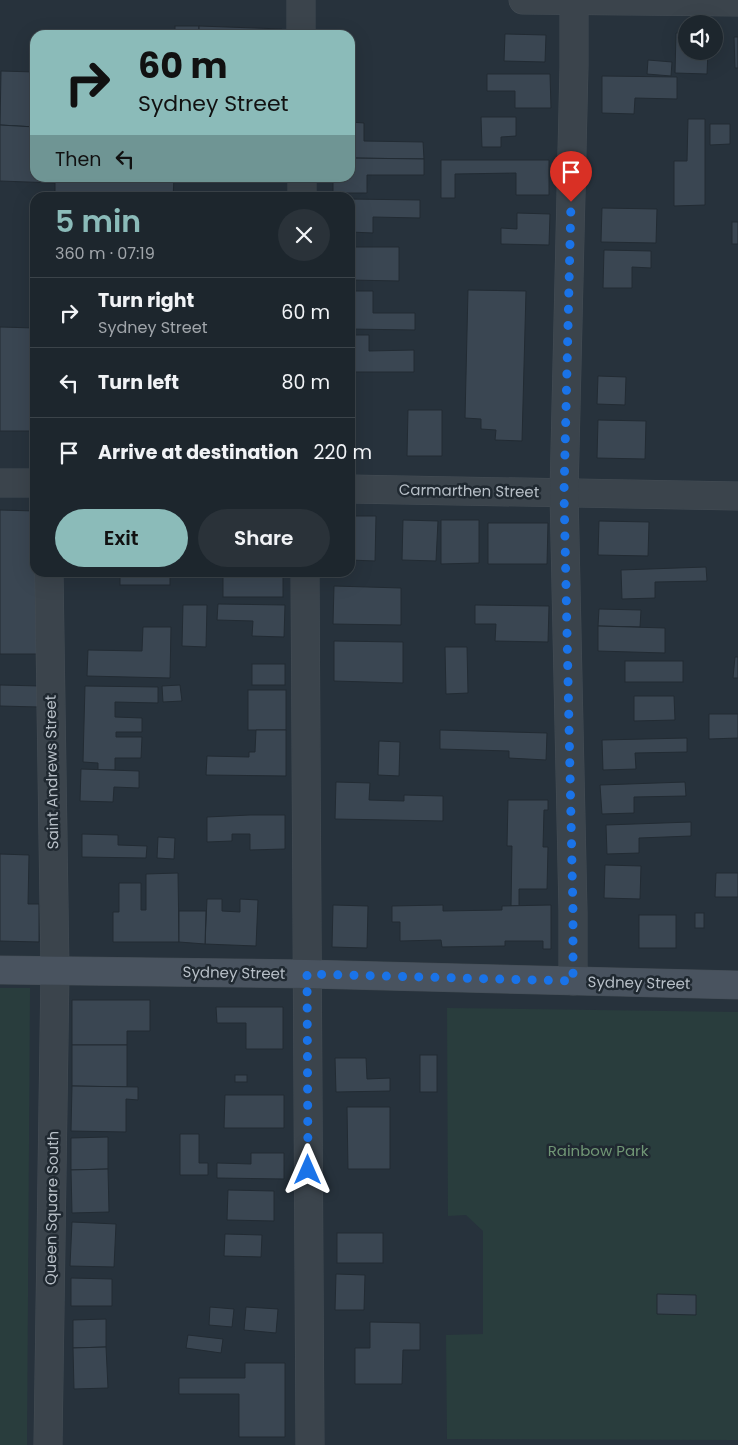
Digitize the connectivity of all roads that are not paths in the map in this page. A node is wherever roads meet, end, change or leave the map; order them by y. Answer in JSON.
{"nodes":[{"id":1,"x":301,"y":0,"type":"edge"},
{"id":2,"x":523,"y":0,"type":"edge"},
{"id":3,"x":574,"y":0,"type":"edge"},
{"id":4,"x":738,"y":2,"type":"edge"},
{"id":5,"x":301,"y":30,"type":"edge"},
{"id":6,"x":0,"y":483,"type":"edge"},
{"id":7,"x":30,"y":483,"type":"edge"},
{"id":8,"x":355,"y":489,"type":"edge"},
{"id":9,"x":564,"y":493,"type":"junction"},
{"id":10,"x":738,"y":496,"type":"edge"},
{"id":11,"x":49,"y":577,"type":"edge"},
{"id":12,"x":305,"y":577,"type":"edge"},
{"id":13,"x":0,"y":970,"type":"edge"},
{"id":14,"x":55,"y":971,"type":"junction"},
{"id":15,"x":307,"y":974,"type":"junction"},
{"id":16,"x":573,"y":981,"type":"junction"},
{"id":17,"x":738,"y":985,"type":"edge"},
{"id":18,"x":48,"y":1445,"type":"edge"},
{"id":19,"x":310,"y":1445,"type":"edge"}],
"edges":[{"from":1,"to":5,"type":"street"},
{"from":2,"to":3,"type":"street"},
{"from":3,"to":4,"type":"street"},
{"from":3,"to":9,"type":"street"},
{"from":6,"to":7,"type":"street"},
{"from":8,"to":9,"type":"street","name":"Carmarthen Street"},
{"from":9,"to":10,"type":"street","name":"Carmarthen Street"},
{"from":9,"to":16,"type":"street"},
{"from":11,"to":14,"type":"street","name":"Saint Andrews Street"},
{"from":12,"to":15,"type":"street"},
{"from":13,"to":14,"type":"street","name":"Sydney Street"},
{"from":14,"to":15,"type":"street","name":"Sydney Street"},
{"from":14,"to":18,"type":"street","name":"Queen Square South"},
{"from":15,"to":16,"type":"street","name":"Sydney Street"},
{"from":15,"to":19,"type":"street"},
{"from":16,"to":17,"type":"street","name":"Sydney Street"}]}
